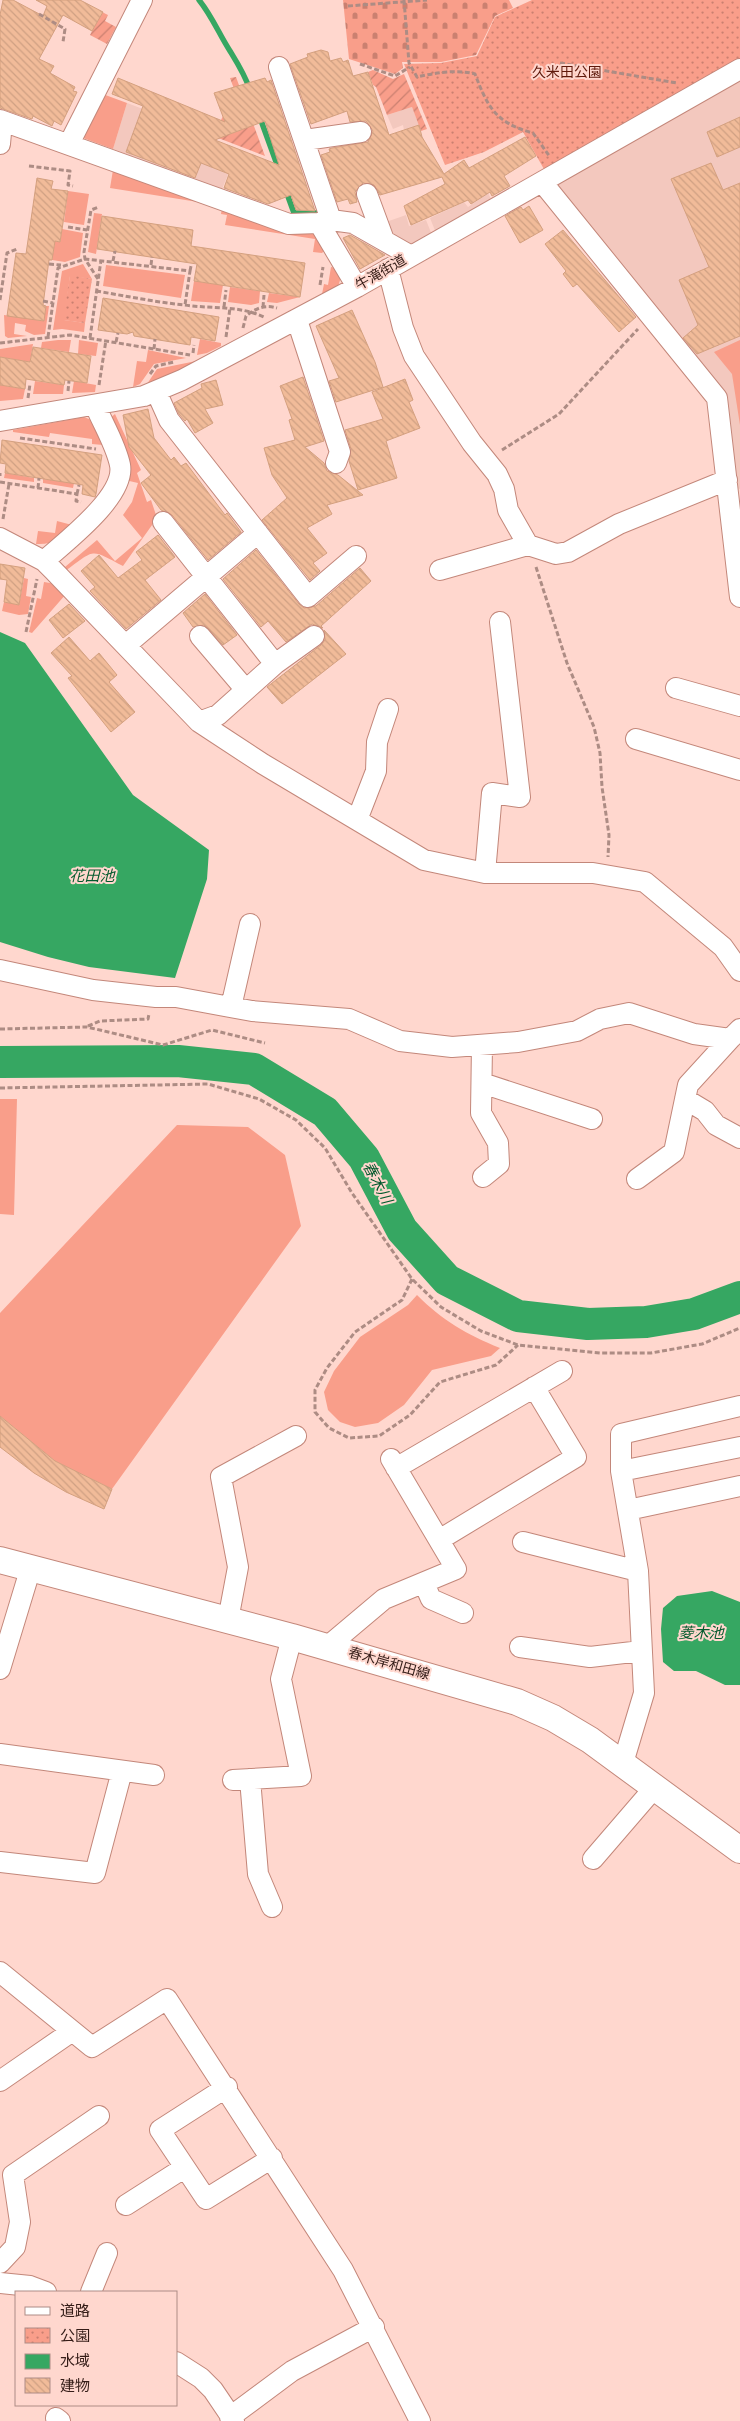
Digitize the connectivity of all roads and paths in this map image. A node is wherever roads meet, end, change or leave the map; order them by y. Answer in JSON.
{"nodes":[{"id":1,"x":142,"y":0,"type":"edge"},
{"id":2,"x":427,"y":0,"type":"edge"},
{"id":3,"x":404,"y":1,"type":"edge"},
{"id":4,"x":348,"y":6,"type":"dead end"},
{"id":5,"x":39,"y":14,"type":"dead end"},
{"id":6,"x":63,"y":42,"type":"dead end"},
{"id":7,"x":560,"y":63,"type":"dead end"},
{"id":8,"x":360,"y":64,"type":"dead end"},
{"id":9,"x":279,"y":67,"type":"dead end"},
{"id":10,"x":410,"y":67,"type":"junction"},
{"id":11,"x":740,"y":69,"type":"edge"},
{"id":12,"x":675,"y":83,"type":"dead end"},
{"id":13,"x":1,"y":120,"type":"edge"},
{"id":14,"x":349,"y":130,"type":"dead end"},
{"id":15,"x":305,"y":140,"type":"junction"},
{"id":16,"x":0,"y":144,"type":"edge"},
{"id":17,"x":68,"y":144,"type":"junction"},
{"id":18,"x":29,"y":166,"type":"dead end"},
{"id":19,"x":560,"y":172,"type":"junction"},
{"id":20,"x":542,"y":182,"type":"junction"},
{"id":21,"x":73,"y":186,"type":"dead end"},
{"id":22,"x":367,"y":194,"type":"dead end"},
{"id":23,"x":99,"y":207,"type":"dead end"},
{"id":24,"x":326,"y":221,"type":"junction"},
{"id":25,"x":68,"y":227,"type":"dead end"},
{"id":26,"x":87,"y":230,"type":"junction"},
{"id":27,"x":384,"y":240,"type":"junction"},
{"id":28,"x":17,"y":249,"type":"dead end"},
{"id":29,"x":115,"y":251,"type":"dead end"},
{"id":30,"x":411,"y":256,"type":"junction"},
{"id":31,"x":152,"y":257,"type":"dead end"},
{"id":32,"x":86,"y":259,"type":"junction"},
{"id":33,"x":324,"y":259,"type":"dead end"},
{"id":34,"x":101,"y":260,"type":"junction"},
{"id":35,"x":114,"y":261,"type":"junction"},
{"id":36,"x":49,"y":264,"type":"dead end"},
{"id":37,"x":151,"y":265,"type":"junction"},
{"id":38,"x":64,"y":266,"type":"junction"},
{"id":39,"x":191,"y":266,"type":"dead end"},
{"id":40,"x":388,"y":269,"type":"junction"},
{"id":41,"x":190,"y":271,"type":"junction"},
{"id":42,"x":98,"y":279,"type":"junction"},
{"id":43,"x":357,"y":287,"type":"junction"},
{"id":44,"x":226,"y":290,"type":"dead end"},
{"id":45,"x":96,"y":291,"type":"junction"},
{"id":46,"x":264,"y":295,"type":"dead end"},
{"id":47,"x":0,"y":300,"type":"edge"},
{"id":48,"x":43,"y":301,"type":"dead end"},
{"id":49,"x":53,"y":303,"type":"junction"},
{"id":50,"x":325,"y":305,"type":"junction"},
{"id":51,"x":185,"y":306,"type":"junction"},
{"id":52,"x":224,"y":307,"type":"junction"},
{"id":53,"x":263,"y":307,"type":"junction"},
{"id":54,"x":230,"y":308,"type":"junction"},
{"id":55,"x":252,"y":311,"type":"junction"},
{"id":56,"x":274,"y":314,"type":"dead end"},
{"id":57,"x":650,"y":316,"type":"junction"},
{"id":58,"x":298,"y":320,"type":"junction"},
{"id":59,"x":259,"y":324,"type":"dead end"},
{"id":60,"x":118,"y":333,"type":"dead end"},
{"id":61,"x":48,"y":336,"type":"junction"},
{"id":62,"x":243,"y":336,"type":"dead end"},
{"id":63,"x":90,"y":338,"type":"junction"},
{"id":64,"x":155,"y":339,"type":"dead end"},
{"id":65,"x":226,"y":339,"type":"dead end"},
{"id":66,"x":106,"y":340,"type":"junction"},
{"id":67,"x":116,"y":342,"type":"junction"},
{"id":68,"x":0,"y":343,"type":"edge"},
{"id":69,"x":194,"y":345,"type":"dead end"},
{"id":70,"x":154,"y":349,"type":"junction"},
{"id":71,"x":192,"y":356,"type":"junction"},
{"id":72,"x":189,"y":360,"type":"dead end"},
{"id":73,"x":180,"y":361,"type":"dead end"},
{"id":74,"x":30,"y":384,"type":"dead end"},
{"id":75,"x":152,"y":384,"type":"junction"},
{"id":76,"x":34,"y":398,"type":"dead end"},
{"id":77,"x":97,"y":398,"type":"junction"},
{"id":78,"x":0,"y":421,"type":"edge"},
{"id":79,"x":17,"y":437,"type":"dead end"},
{"id":80,"x":114,"y":451,"type":"junction"},
{"id":81,"x":486,"y":460,"type":"junction"},
{"id":82,"x":336,"y":463,"type":"dead end"},
{"id":83,"x":39,"y":478,"type":"dead end"},
{"id":84,"x":727,"y":480,"type":"junction"},
{"id":85,"x":0,"y":482,"type":"edge"},
{"id":86,"x":9,"y":484,"type":"junction"},
{"id":87,"x":79,"y":485,"type":"dead end"},
{"id":88,"x":38,"y":488,"type":"junction"},
{"id":89,"x":77,"y":494,"type":"junction"},
{"id":90,"x":104,"y":505,"type":"junction"},
{"id":91,"x":163,"y":522,"type":"dead end"},
{"id":92,"x":2,"y":529,"type":"edge"},
{"id":93,"x":258,"y":533,"type":"junction"},
{"id":94,"x":737,"y":533,"type":"edge"},
{"id":95,"x":528,"y":545,"type":"junction"},
{"id":96,"x":356,"y":556,"type":"dead end"},
{"id":97,"x":44,"y":562,"type":"junction"},
{"id":98,"x":440,"y":570,"type":"dead end"},
{"id":99,"x":206,"y":577,"type":"junction"},
{"id":100,"x":740,"y":592,"type":"edge"},
{"id":101,"x":500,"y":622,"type":"dead end"},
{"id":102,"x":26,"y":632,"type":"dead end"},
{"id":103,"x":200,"y":636,"type":"dead end"},
{"id":104,"x":314,"y":636,"type":"dead end"},
{"id":105,"x":126,"y":645,"type":"junction"},
{"id":106,"x":275,"y":664,"type":"junction"},
{"id":107,"x":676,"y":688,"type":"dead end"},
{"id":108,"x":246,"y":690,"type":"junction"},
{"id":109,"x":740,"y":706,"type":"edge"},
{"id":110,"x":388,"y":709,"type":"dead end"},
{"id":111,"x":199,"y":722,"type":"junction"},
{"id":112,"x":636,"y":739,"type":"dead end"},
{"id":113,"x":740,"y":770,"type":"edge"},
{"id":114,"x":357,"y":820,"type":"junction"},
{"id":115,"x":485,"y":873,"type":"junction"},
{"id":116,"x":608,"y":875,"type":"junction"},
{"id":117,"x":250,"y":924,"type":"dead end"},
{"id":118,"x":0,"y":970,"type":"edge"},
{"id":119,"x":740,"y":971,"type":"edge"},
{"id":120,"x":231,"y":1007,"type":"junction"},
{"id":121,"x":0,"y":1029,"type":"edge"},
{"id":122,"x":735,"y":1034,"type":"edge"},
{"id":123,"x":265,"y":1043,"type":"dead end"},
{"id":124,"x":482,"y":1045,"type":"junction"},
{"id":125,"x":482,"y":1083,"type":"junction"},
{"id":126,"x":0,"y":1088,"type":"edge"},
{"id":127,"x":685,"y":1100,"type":"junction"},
{"id":128,"x":592,"y":1120,"type":"dead end"},
{"id":129,"x":740,"y":1138,"type":"edge"},
{"id":130,"x":483,"y":1177,"type":"dead end"},
{"id":131,"x":637,"y":1179,"type":"dead end"},
{"id":132,"x":412,"y":1279,"type":"junction"},
{"id":133,"x":740,"y":1328,"type":"edge"},
{"id":134,"x":518,"y":1345,"type":"junction"},
{"id":135,"x":562,"y":1371,"type":"dead end"},
{"id":136,"x":534,"y":1387,"type":"junction"},
{"id":137,"x":740,"y":1406,"type":"edge"},
{"id":138,"x":296,"y":1436,"type":"dead end"},
{"id":139,"x":740,"y":1448,"type":"edge"},
{"id":140,"x":621,"y":1471,"type":"junction"},
{"id":141,"x":740,"y":1486,"type":"edge"},
{"id":142,"x":628,"y":1510,"type":"junction"},
{"id":143,"x":438,"y":1540,"type":"junction"},
{"id":144,"x":523,"y":1542,"type":"dead end"},
{"id":145,"x":0,"y":1560,"type":"edge"},
{"id":146,"x":31,"y":1567,"type":"junction"},
{"id":147,"x":638,"y":1571,"type":"junction"},
{"id":148,"x":424,"y":1583,"type":"junction"},
{"id":149,"x":463,"y":1613,"type":"dead end"},
{"id":150,"x":228,"y":1620,"type":"junction"},
{"id":151,"x":292,"y":1637,"type":"junction"},
{"id":152,"x":327,"y":1647,"type":"junction"},
{"id":153,"x":520,"y":1647,"type":"dead end"},
{"id":154,"x":641,"y":1651,"type":"junction"},
{"id":155,"x":1,"y":1662,"type":"edge"},
{"id":156,"x":0,"y":1754,"type":"edge"},
{"id":157,"x":623,"y":1763,"type":"junction"},
{"id":158,"x":122,"y":1771,"type":"junction"},
{"id":159,"x":154,"y":1775,"type":"dead end"},
{"id":160,"x":656,"y":1787,"type":"junction"},
{"id":161,"x":740,"y":1850,"type":"edge"},
{"id":162,"x":594,"y":1859,"type":"dead end"},
{"id":163,"x":0,"y":1862,"type":"edge"},
{"id":164,"x":272,"y":1907,"type":"dead end"},
{"id":165,"x":0,"y":1972,"type":"edge"},
{"id":166,"x":71,"y":2032,"type":"junction"},
{"id":167,"x":0,"y":2081,"type":"edge"},
{"id":168,"x":226,"y":2087,"type":"junction"},
{"id":169,"x":99,"y":2116,"type":"dead end"},
{"id":170,"x":272,"y":2158,"type":"junction"},
{"id":171,"x":184,"y":2168,"type":"junction"},
{"id":172,"x":126,"y":2205,"type":"dead end"},
{"id":173,"x":107,"y":2252,"type":"dead end"},
{"id":174,"x":0,"y":2263,"type":"edge"},
{"id":175,"x":0,"y":2283,"type":"edge"},
{"id":176,"x":43,"y":2291,"type":"edge"},
{"id":177,"x":91,"y":2291,"type":"edge"},
{"id":178,"x":374,"y":2327,"type":"junction"},
{"id":179,"x":178,"y":2363,"type":"edge"},
{"id":180,"x":232,"y":2419,"type":"edge"},
{"id":181,"x":420,"y":2421,"type":"edge"}],
"edges":[{"from":1,"to":17,"type":"street"},
{"from":2,"to":3,"type":"path"},
{"from":3,"to":4,"type":"path"},
{"from":3,"to":10,"type":"path"},
{"from":5,"to":6,"type":"path"},
{"from":7,"to":12,"type":"path"},
{"from":8,"to":10,"type":"path"},
{"from":9,"to":15,"type":"street"},
{"from":10,"to":19,"type":"path"},
{"from":11,"to":19,"type":"street","name":"牛滝街道"},
{"from":13,"to":16,"type":"street"},
{"from":13,"to":17,"type":"street"},
{"from":14,"to":15,"type":"street"},
{"from":15,"to":24,"type":"street"},
{"from":17,"to":24,"type":"street"},
{"from":18,"to":21,"type":"path"},
{"from":19,"to":20,"type":"street","name":"牛滝街道"},
{"from":20,"to":30,"type":"street","name":"牛滝街道"},
{"from":20,"to":57,"type":"street"},
{"from":22,"to":27,"type":"street"},
{"from":23,"to":26,"type":"path"},
{"from":24,"to":27,"type":"street"},
{"from":24,"to":43,"type":"street"},
{"from":25,"to":26,"type":"path"},
{"from":26,"to":32,"type":"path"},
{"from":27,"to":30,"type":"street"},
{"from":28,"to":47,"type":"path"},
{"from":29,"to":35,"type":"path"},
{"from":30,"to":40,"type":"street","name":"牛滝街道"},
{"from":31,"to":37,"type":"path"},
{"from":32,"to":34,"type":"path"},
{"from":32,"to":38,"type":"path"},
{"from":32,"to":42,"type":"path"},
{"from":33,"to":50,"type":"path"},
{"from":34,"to":35,"type":"path"},
{"from":34,"to":42,"type":"path"},
{"from":35,"to":37,"type":"path"},
{"from":36,"to":38,"type":"path"},
{"from":37,"to":41,"type":"path"},
{"from":38,"to":49,"type":"path"},
{"from":39,"to":41,"type":"path"},
{"from":40,"to":43,"type":"street","name":"牛滝街道"},
{"from":40,"to":81,"type":"street"},
{"from":41,"to":51,"type":"path"},
{"from":42,"to":45,"type":"path"},
{"from":43,"to":50,"type":"street","name":"牛滝街道"},
{"from":44,"to":52,"type":"path"},
{"from":45,"to":51,"type":"path"},
{"from":45,"to":63,"type":"path"},
{"from":46,"to":53,"type":"path"},
{"from":48,"to":49,"type":"path"},
{"from":49,"to":61,"type":"path"},
{"from":50,"to":58,"type":"street","name":"牛滝街道"},
{"from":51,"to":52,"type":"path"},
{"from":52,"to":54,"type":"path"},
{"from":53,"to":55,"type":"path"},
{"from":53,"to":56,"type":"path"},
{"from":54,"to":55,"type":"path"},
{"from":54,"to":65,"type":"path"},
{"from":55,"to":59,"type":"path"},
{"from":55,"to":62,"type":"path"},
{"from":57,"to":81,"type":"path"},
{"from":57,"to":84,"type":"street"},
{"from":58,"to":75,"type":"street","name":"牛滝街道"},
{"from":58,"to":82,"type":"street"},
{"from":60,"to":67,"type":"path"},
{"from":61,"to":63,"type":"path"},
{"from":61,"to":68,"type":"path"},
{"from":63,"to":66,"type":"path"},
{"from":64,"to":70,"type":"path"},
{"from":66,"to":67,"type":"path"},
{"from":66,"to":77,"type":"path"},
{"from":67,"to":70,"type":"path"},
{"from":69,"to":71,"type":"path"},
{"from":70,"to":71,"type":"path"},
{"from":71,"to":72,"type":"path"},
{"from":73,"to":75,"type":"path"},
{"from":74,"to":76,"type":"path"},
{"from":75,"to":77,"type":"street","name":"牛滝街道"},
{"from":75,"to":93,"type":"street"},
{"from":77,"to":78,"type":"street","name":"牛滝街道"},
{"from":77,"to":80,"type":"street"},
{"from":79,"to":80,"type":"path"},
{"from":80,"to":90,"type":"street"},
{"from":81,"to":95,"type":"street"},
{"from":83,"to":88,"type":"path"},
{"from":84,"to":94,"type":"street"},
{"from":84,"to":95,"type":"street"},
{"from":85,"to":86,"type":"path"},
{"from":86,"to":88,"type":"path"},
{"from":86,"to":92,"type":"path"},
{"from":87,"to":89,"type":"path"},
{"from":88,"to":89,"type":"path"},
{"from":89,"to":90,"type":"path"},
{"from":90,"to":97,"type":"street"},
{"from":91,"to":99,"type":"street"},
{"from":92,"to":97,"type":"street"},
{"from":93,"to":96,"type":"street"},
{"from":93,"to":99,"type":"street"},
{"from":94,"to":100,"type":"street"},
{"from":95,"to":98,"type":"street"},
{"from":95,"to":116,"type":"path"},
{"from":97,"to":102,"type":"path"},
{"from":97,"to":105,"type":"street"},
{"from":99,"to":105,"type":"street"},
{"from":99,"to":106,"type":"street"},
{"from":101,"to":115,"type":"street"},
{"from":103,"to":108,"type":"street"},
{"from":104,"to":106,"type":"street"},
{"from":105,"to":111,"type":"street"},
{"from":106,"to":108,"type":"street"},
{"from":107,"to":109,"type":"street"},
{"from":108,"to":111,"type":"street"},
{"from":110,"to":114,"type":"street"},
{"from":111,"to":114,"type":"street"},
{"from":112,"to":113,"type":"street"},
{"from":114,"to":115,"type":"street"},
{"from":115,"to":116,"type":"street"},
{"from":116,"to":119,"type":"street"},
{"from":117,"to":120,"type":"street"},
{"from":118,"to":120,"type":"street"},
{"from":120,"to":124,"type":"street"},
{"from":121,"to":123,"type":"path"},
{"from":122,"to":124,"type":"street"},
{"from":122,"to":127,"type":"street"},
{"from":124,"to":125,"type":"street"},
{"from":125,"to":128,"type":"street"},
{"from":125,"to":130,"type":"street"},
{"from":126,"to":132,"type":"path"},
{"from":127,"to":129,"type":"street"},
{"from":127,"to":131,"type":"street"},
{"from":132,"to":134,"type":"path"},
{"from":132,"to":134,"type":"path"},
{"from":133,"to":134,"type":"path"},
{"from":135,"to":136,"type":"street"},
{"from":136,"to":143,"type":"street"},
{"from":136,"to":143,"type":"street"},
{"from":137,"to":140,"type":"street"},
{"from":138,"to":150,"type":"street"},
{"from":139,"to":140,"type":"street"},
{"from":140,"to":142,"type":"street"},
{"from":141,"to":142,"type":"street"},
{"from":142,"to":147,"type":"street"},
{"from":143,"to":148,"type":"street"},
{"from":144,"to":147,"type":"street"},
{"from":145,"to":146,"type":"main road","name":"春木岸和田線"},
{"from":146,"to":150,"type":"main road","name":"春木岸和田線"},
{"from":146,"to":155,"type":"street"},
{"from":147,"to":154,"type":"street"},
{"from":148,"to":149,"type":"street"},
{"from":148,"to":152,"type":"street"},
{"from":150,"to":151,"type":"main road","name":"春木岸和田線"},
{"from":151,"to":152,"type":"main road","name":"春木岸和田線"},
{"from":151,"to":164,"type":"street"},
{"from":152,"to":157,"type":"main road","name":"春木岸和田線"},
{"from":153,"to":154,"type":"street"},
{"from":154,"to":157,"type":"street"},
{"from":156,"to":158,"type":"street"},
{"from":157,"to":160,"type":"main road","name":"春木岸和田線"},
{"from":158,"to":159,"type":"street"},
{"from":158,"to":163,"type":"street"},
{"from":160,"to":161,"type":"main road","name":"春木岸和田線"},
{"from":160,"to":162,"type":"street"},
{"from":165,"to":166,"type":"street"},
{"from":166,"to":167,"type":"street"},
{"from":166,"to":168,"type":"street"},
{"from":168,"to":170,"type":"street"},
{"from":168,"to":171,"type":"street"},
{"from":169,"to":174,"type":"street"},
{"from":170,"to":171,"type":"street"},
{"from":170,"to":178,"type":"street"},
{"from":171,"to":172,"type":"street"},
{"from":173,"to":177,"type":"street"},
{"from":175,"to":176,"type":"street"},
{"from":178,"to":180,"type":"street"},
{"from":178,"to":181,"type":"street"},
{"from":179,"to":180,"type":"street"}]}
